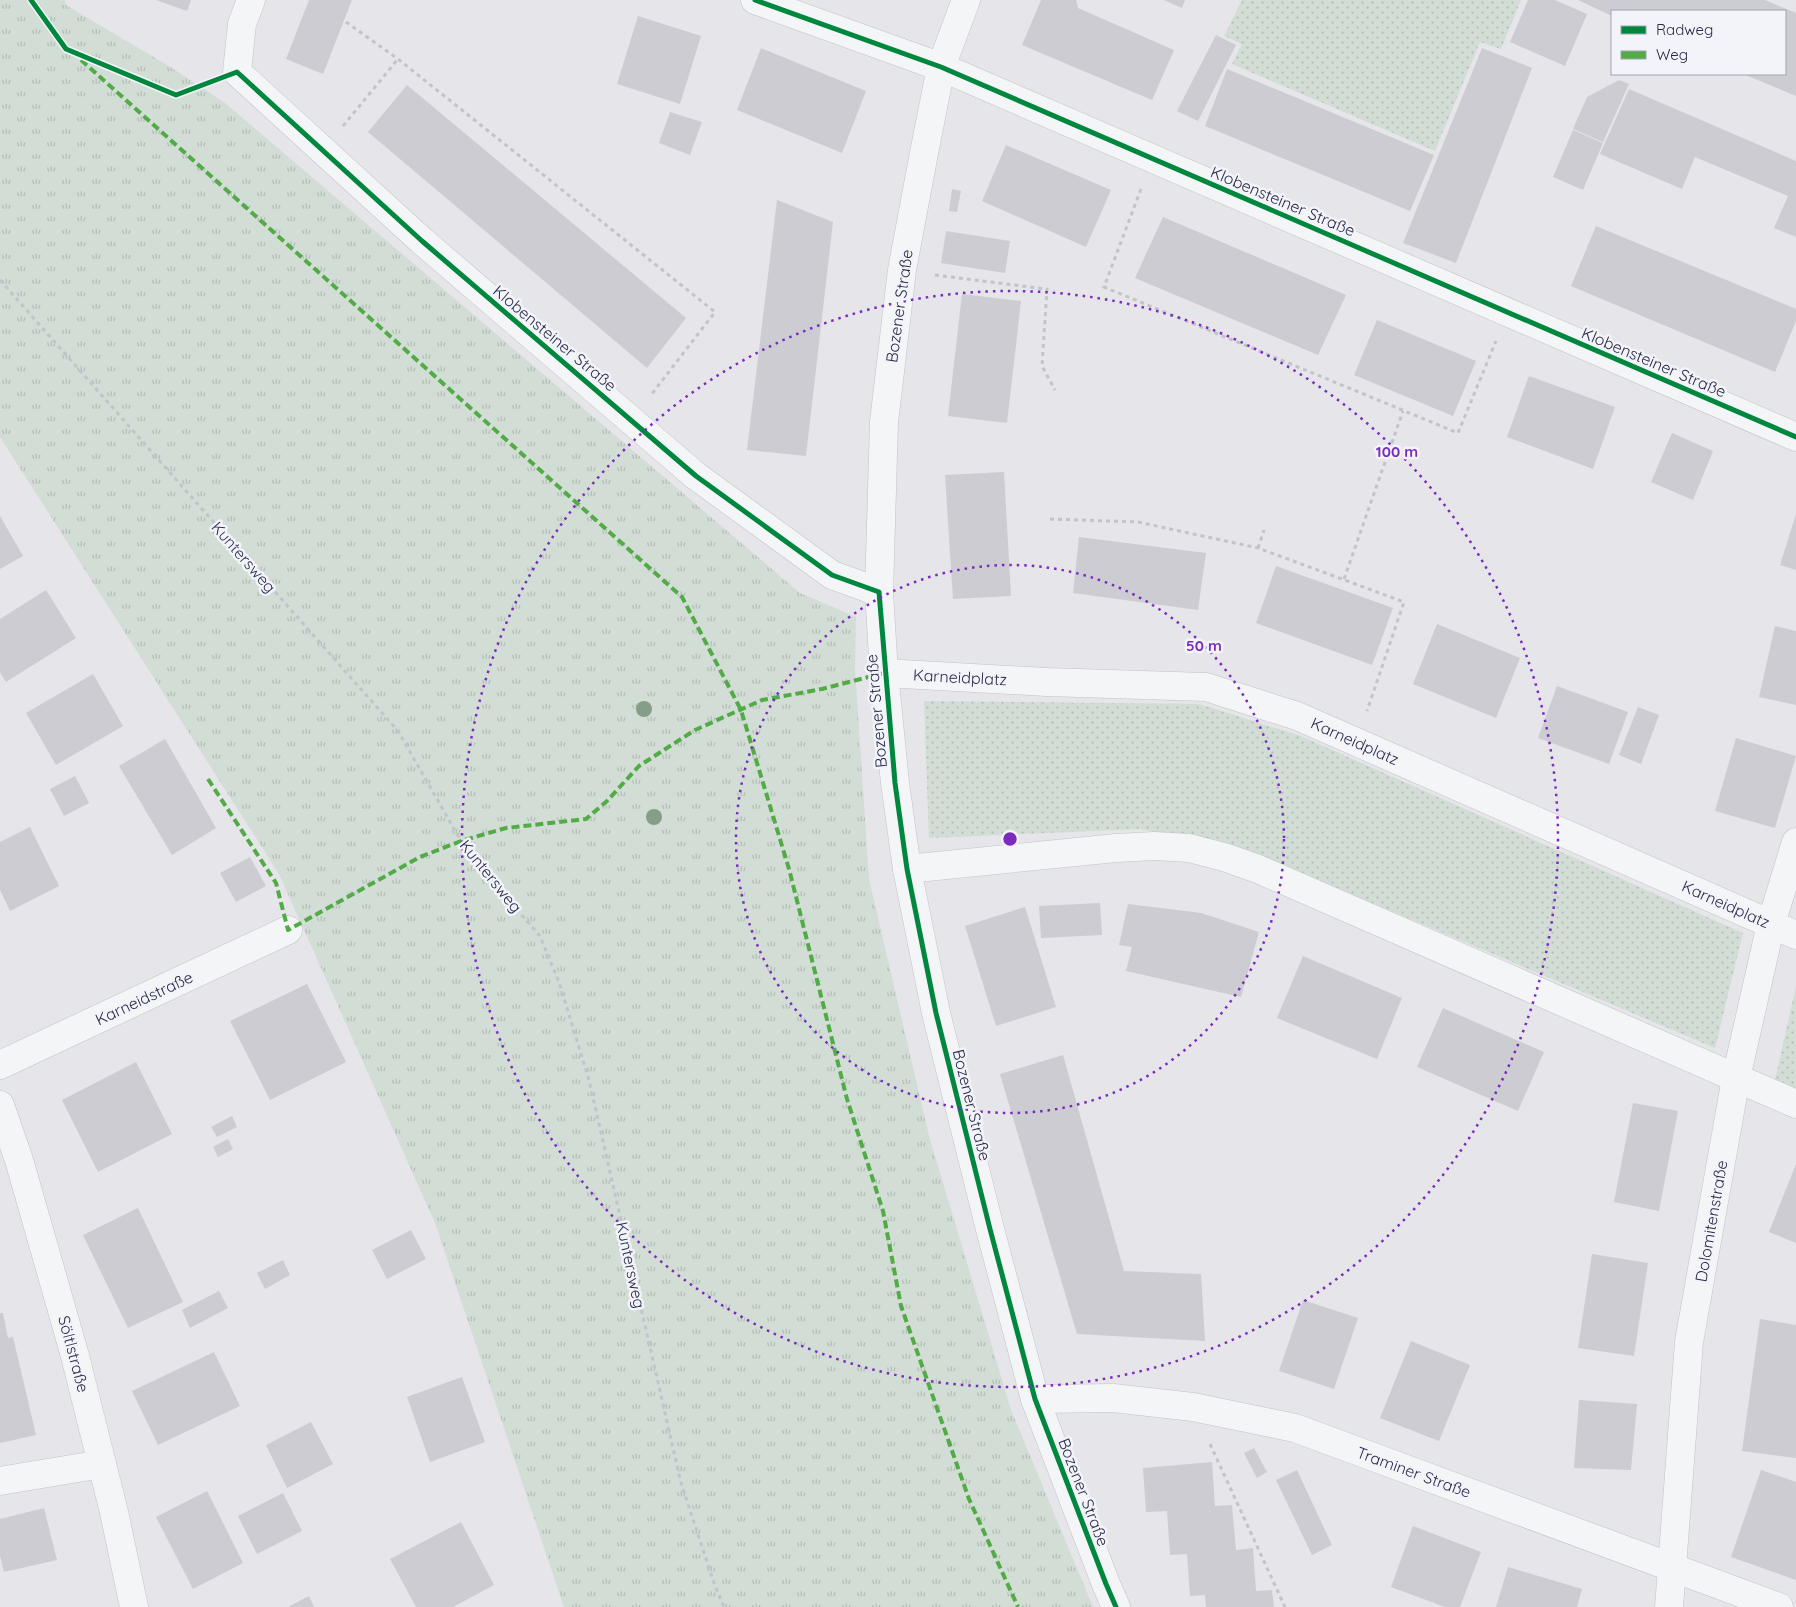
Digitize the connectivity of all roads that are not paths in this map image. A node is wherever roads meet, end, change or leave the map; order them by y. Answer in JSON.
{"nodes":[{"id":1,"x":252,"y":0,"type":"edge"},
{"id":2,"x":755,"y":0,"type":"edge"},
{"id":3,"x":966,"y":0,"type":"edge"},
{"id":4,"x":942,"y":67,"type":"junction"},
{"id":5,"x":1796,"y":437,"type":"edge"},
{"id":6,"x":878,"y":592,"type":"junction"},
{"id":7,"x":884,"y":673,"type":"junction"},
{"id":8,"x":1796,"y":842,"type":"edge"},
{"id":9,"x":907,"y":869,"type":"junction"},
{"id":10,"x":1771,"y":924,"type":"junction"},
{"id":11,"x":288,"y":930,"type":"dead end"},
{"id":12,"x":1796,"y":935,"type":"edge"},
{"id":13,"x":0,"y":1065,"type":"edge"},
{"id":14,"x":1736,"y":1078,"type":"junction"},
{"id":15,"x":1796,"y":1104,"type":"edge"},
{"id":16,"x":0,"y":1105,"type":"edge"},
{"id":17,"x":1035,"y":1399,"type":"junction"},
{"id":18,"x":102,"y":1464,"type":"junction"},
{"id":19,"x":0,"y":1482,"type":"edge"},
{"id":20,"x":1673,"y":1568,"type":"junction"},
{"id":21,"x":134,"y":1607,"type":"edge"},
{"id":22,"x":1116,"y":1607,"type":"edge"},
{"id":23,"x":1670,"y":1607,"type":"edge"},
{"id":24,"x":1779,"y":1607,"type":"edge"}],
"edges":[{"from":1,"to":6,"type":"street","name":"Klobensteiner Straße"},
{"from":2,"to":4,"type":"street","name":"Klobensteiner Straße"},
{"from":3,"to":4,"type":"street","name":"Bozener Straße"},
{"from":4,"to":5,"type":"street","name":"Klobensteiner Straße"},
{"from":4,"to":6,"type":"street","name":"Bozener Straße"},
{"from":6,"to":7,"type":"street","name":"Bozener Straße"},
{"from":7,"to":9,"type":"street","name":"Bozener Straße"},
{"from":7,"to":10,"type":"street","name":"Karneidplatz"},
{"from":8,"to":10,"type":"street","name":"Dolomitenstraße"},
{"from":9,"to":14,"type":"street"},
{"from":9,"to":17,"type":"street","name":"Bozener Straße"},
{"from":10,"to":12,"type":"street","name":"Karneidplatz"},
{"from":10,"to":14,"type":"street","name":"Dolomitenstraße"},
{"from":11,"to":13,"type":"street","name":"Karneidstraße"},
{"from":14,"to":15,"type":"street"},
{"from":14,"to":20,"type":"street","name":"Dolomitenstraße"},
{"from":16,"to":18,"type":"street","name":"Söltlstraße"},
{"from":17,"to":20,"type":"street","name":"Traminer Straße"},
{"from":17,"to":22,"type":"street","name":"Bozener Straße"},
{"from":18,"to":19,"type":"street"},
{"from":18,"to":21,"type":"street","name":"Söltlstraße"},
{"from":20,"to":23,"type":"street","name":"Dolomitenstraße"},
{"from":20,"to":24,"type":"street","name":"Traminer Straße"}]}
